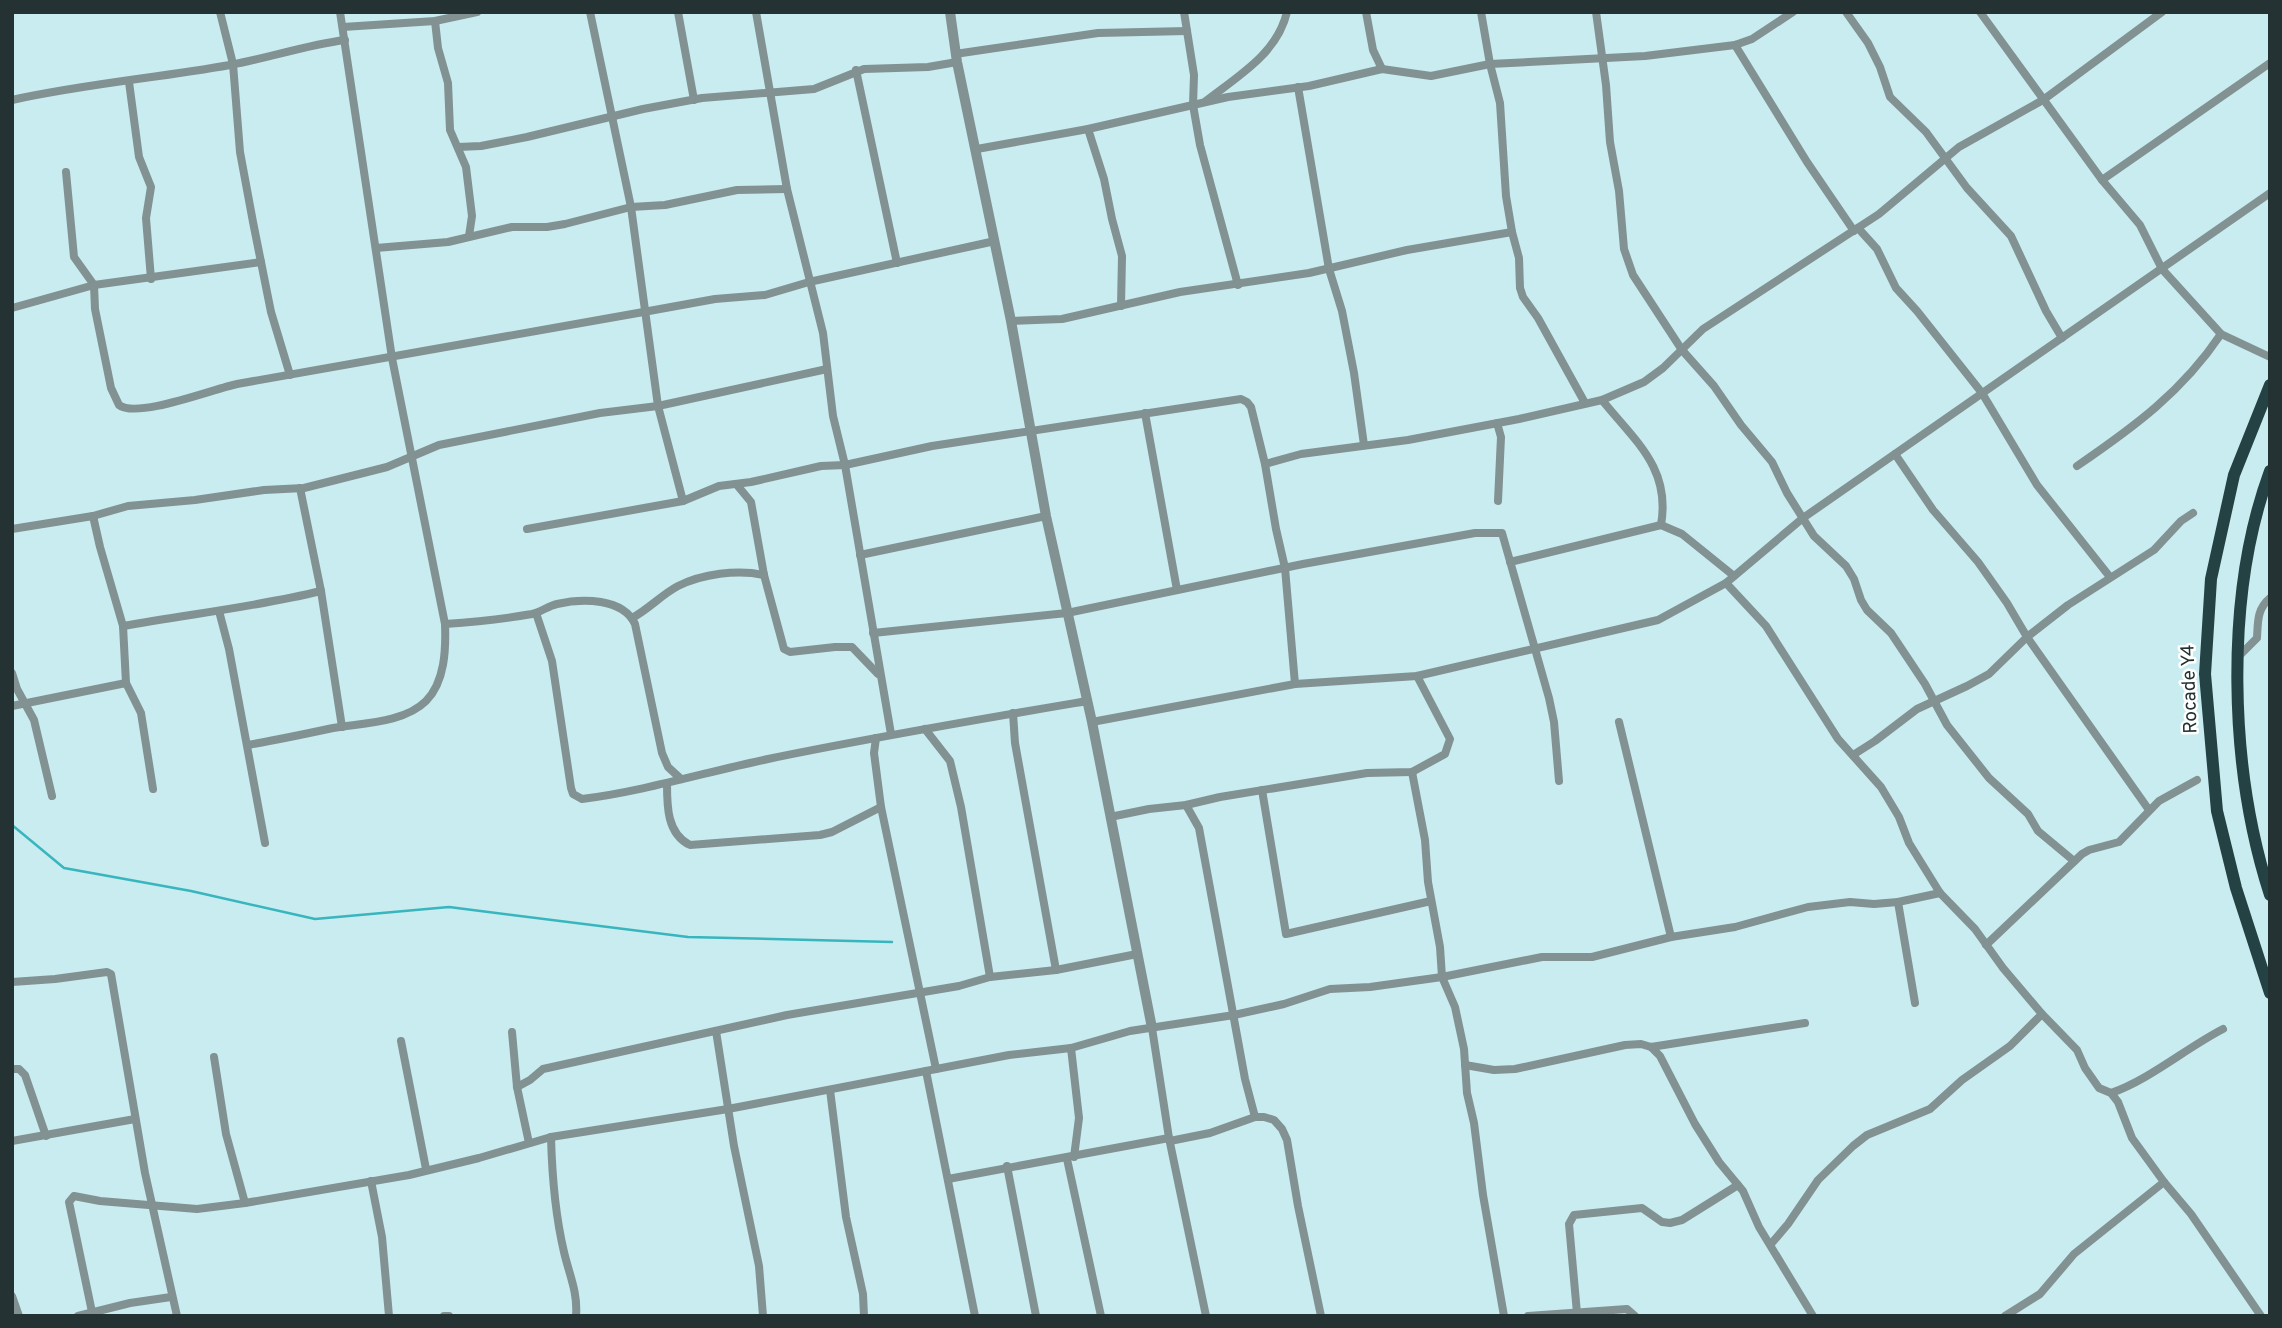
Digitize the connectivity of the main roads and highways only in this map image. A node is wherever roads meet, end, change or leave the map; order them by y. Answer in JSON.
{"nodes":[{"id":1,"x":2270,"y":385,"type":"edge"},
{"id":2,"x":2270,"y":471,"type":"edge"},
{"id":3,"x":2267,"y":488,"type":"edge"},
{"id":4,"x":2270,"y":895,"type":"edge"},
{"id":5,"x":2270,"y":993,"type":"edge"}],
"edges":[{"from":1,"to":5,"type":"highway","name":"Rocade Y4"},
{"from":2,"to":3,"type":"highway"},
{"from":3,"to":4,"type":"highway"}]}
